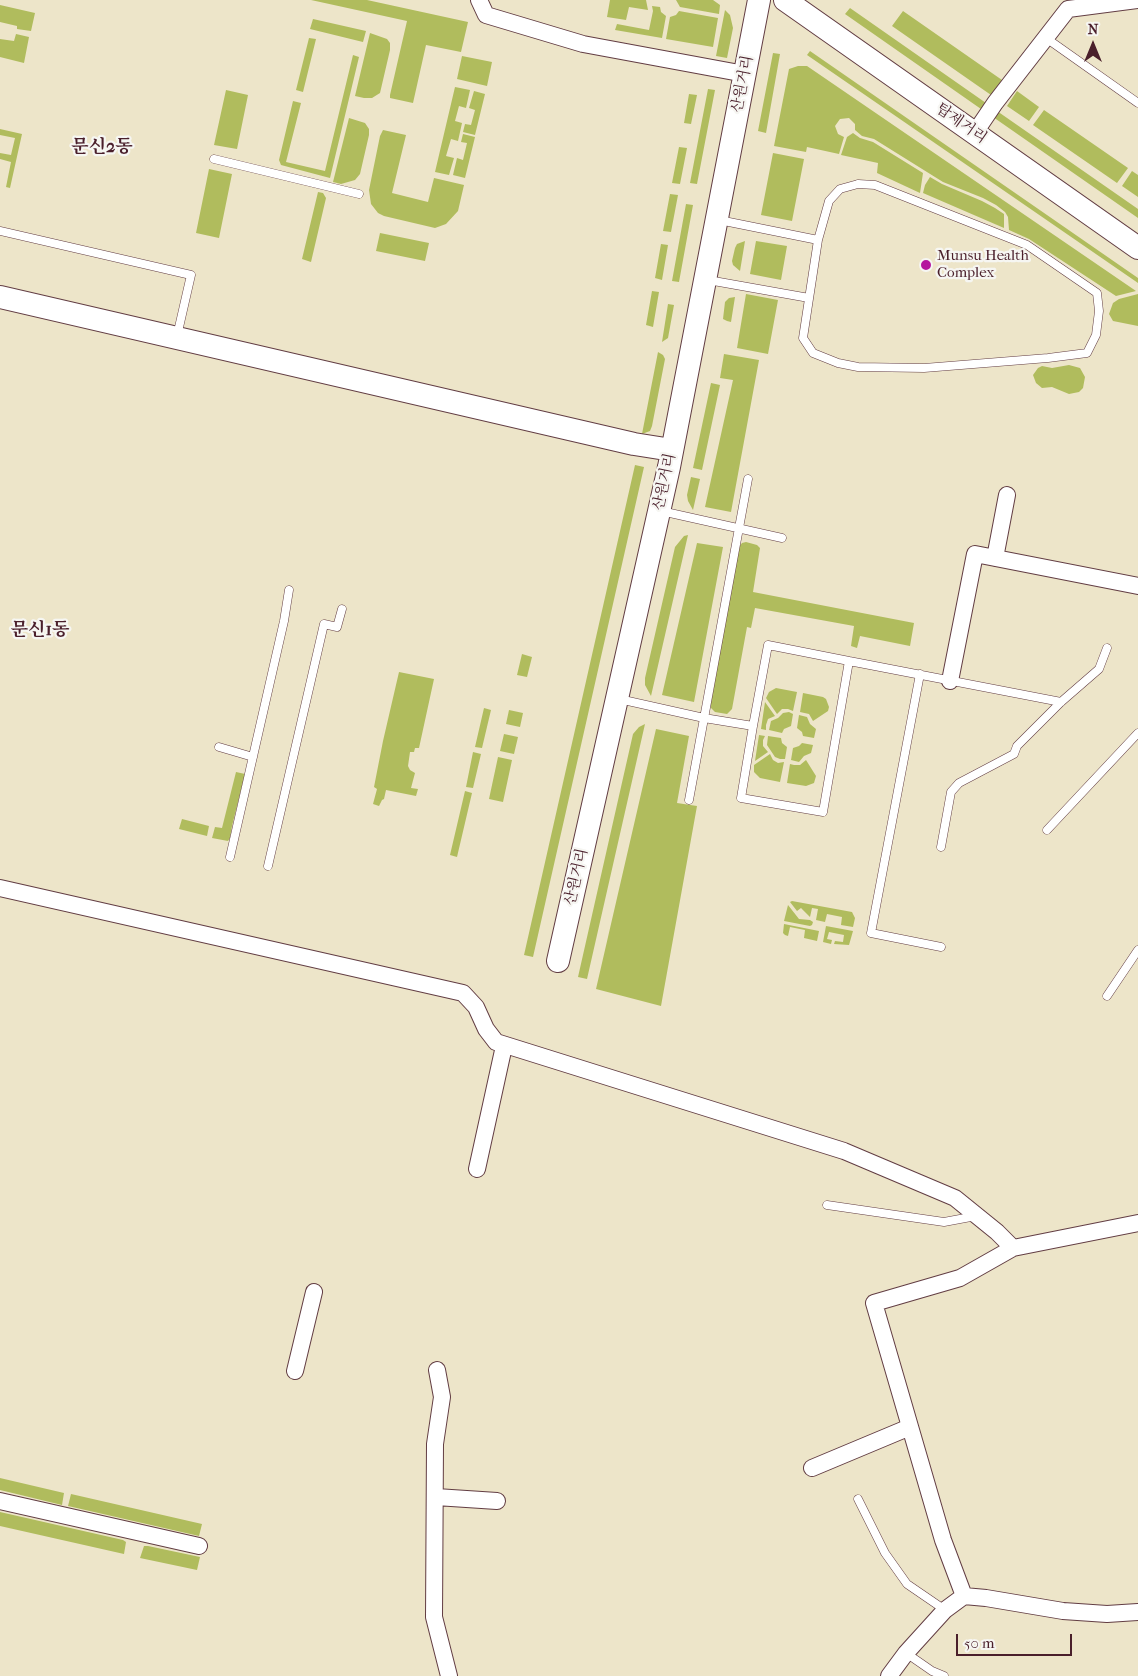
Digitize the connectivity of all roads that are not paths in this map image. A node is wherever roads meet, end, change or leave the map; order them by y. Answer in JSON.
{"nodes":[{"id":1,"x":478,"y":0,"type":"edge"},
{"id":2,"x":759,"y":0,"type":"edge"},
{"id":3,"x":785,"y":0,"type":"edge"},
{"id":4,"x":1138,"y":0,"type":"edge"},
{"id":5,"x":1062,"y":4,"type":"edge"},
{"id":6,"x":1046,"y":38,"type":"junction"},
{"id":7,"x":745,"y":74,"type":"junction"},
{"id":8,"x":1138,"y":103,"type":"edge"},
{"id":9,"x":974,"y":134,"type":"junction"},
{"id":10,"x":214,"y":159,"type":"dead end"},
{"id":11,"x":359,"y":194,"type":"dead end"},
{"id":12,"x":717,"y":220,"type":"junction"},
{"id":13,"x":0,"y":231,"type":"edge"},
{"id":14,"x":818,"y":240,"type":"junction"},
{"id":15,"x":1138,"y":248,"type":"edge"},
{"id":16,"x":705,"y":279,"type":"junction"},
{"id":17,"x":0,"y":298,"type":"edge"},
{"id":18,"x":809,"y":298,"type":"junction"},
{"id":19,"x":177,"y":338,"type":"junction"},
{"id":20,"x":672,"y":450,"type":"junction"},
{"id":21,"x":748,"y":479,"type":"dead end"},
{"id":22,"x":1007,"y":495,"type":"dead end"},
{"id":23,"x":659,"y":511,"type":"junction"},
{"id":24,"x":738,"y":529,"type":"junction"},
{"id":25,"x":782,"y":538,"type":"dead end"},
{"id":26,"x":996,"y":558,"type":"junction"},
{"id":27,"x":1138,"y":586,"type":"edge"},
{"id":28,"x":289,"y":590,"type":"dead end"},
{"id":29,"x":342,"y":609,"type":"dead end"},
{"id":30,"x":1107,"y":648,"type":"dead end"},
{"id":31,"x":849,"y":661,"type":"junction"},
{"id":32,"x":920,"y":674,"type":"junction"},
{"id":33,"x":950,"y":681,"type":"junction"},
{"id":34,"x":617,"y":698,"type":"junction"},
{"id":35,"x":1061,"y":702,"type":"junction"},
{"id":36,"x":704,"y":718,"type":"junction"},
{"id":37,"x":753,"y":726,"type":"junction"},
{"id":38,"x":1138,"y":733,"type":"edge"},
{"id":39,"x":219,"y":747,"type":"dead end"},
{"id":40,"x":253,"y":757,"type":"junction"},
{"id":41,"x":689,"y":800,"type":"dead end"},
{"id":42,"x":1047,"y":830,"type":"dead end"},
{"id":43,"x":941,"y":847,"type":"dead end"},
{"id":44,"x":230,"y":856,"type":"dead end"},
{"id":45,"x":268,"y":866,"type":"dead end"},
{"id":46,"x":0,"y":888,"type":"edge"},
{"id":47,"x":941,"y":947,"type":"dead end"},
{"id":48,"x":1138,"y":950,"type":"edge"},
{"id":49,"x":558,"y":961,"type":"dead end"},
{"id":50,"x":1107,"y":996,"type":"dead end"},
{"id":51,"x":504,"y":1046,"type":"junction"},
{"id":52,"x":477,"y":1169,"type":"dead end"},
{"id":53,"x":828,"y":1205,"type":"dead end"},
{"id":54,"x":978,"y":1216,"type":"junction"},
{"id":55,"x":1138,"y":1223,"type":"edge"},
{"id":56,"x":1013,"y":1248,"type":"junction"},
{"id":57,"x":314,"y":1292,"type":"dead end"},
{"id":58,"x":437,"y":1370,"type":"dead end"},
{"id":59,"x":295,"y":1371,"type":"dead end"},
{"id":60,"x":910,"y":1427,"type":"junction"},
{"id":61,"x":812,"y":1468,"type":"dead end"},
{"id":62,"x":436,"y":1496,"type":"junction"},
{"id":63,"x":858,"y":1499,"type":"dead end"},
{"id":64,"x":0,"y":1501,"type":"edge"},
{"id":65,"x":497,"y":1501,"type":"dead end"},
{"id":66,"x":199,"y":1546,"type":"dead end"},
{"id":67,"x":964,"y":1596,"type":"junction"},
{"id":68,"x":945,"y":1610,"type":"junction"},
{"id":69,"x":1138,"y":1612,"type":"edge"},
{"id":70,"x":906,"y":1653,"type":"junction"},
{"id":71,"x":449,"y":1676,"type":"edge"},
{"id":72,"x":889,"y":1676,"type":"edge"},
{"id":73,"x":944,"y":1676,"type":"edge"}],
"edges":[{"from":1,"to":7,"type":"street"},
{"from":2,"to":7,"type":"main road","name":"산원거리"},
{"from":3,"to":9,"type":"main road","name":"탑제거리"},
{"from":4,"to":5,"type":"street"},
{"from":5,"to":6,"type":"street"},
{"from":6,"to":8,"type":"lane"},
{"from":6,"to":9,"type":"street"},
{"from":7,"to":12,"type":"main road","name":"산원거리"},
{"from":9,"to":15,"type":"main road","name":"탑제거리"},
{"from":10,"to":11,"type":"lane"},
{"from":12,"to":14,"type":"lane"},
{"from":12,"to":16,"type":"main road","name":"산원거리"},
{"from":13,"to":19,"type":"lane"},
{"from":14,"to":18,"type":"lane"},
{"from":14,"to":18,"type":"lane"},
{"from":16,"to":18,"type":"lane"},
{"from":16,"to":20,"type":"main road","name":"산원거리"},
{"from":17,"to":19,"type":"main road"},
{"from":19,"to":20,"type":"main road"},
{"from":20,"to":23,"type":"main road","name":"산원거리"},
{"from":21,"to":24,"type":"lane"},
{"from":22,"to":26,"type":"street"},
{"from":23,"to":24,"type":"lane"},
{"from":23,"to":34,"type":"main road","name":"산원거리"},
{"from":24,"to":25,"type":"lane"},
{"from":24,"to":36,"type":"lane"},
{"from":26,"to":27,"type":"street"},
{"from":26,"to":33,"type":"street"},
{"from":28,"to":40,"type":"lane"},
{"from":29,"to":45,"type":"lane"},
{"from":30,"to":35,"type":"lane"},
{"from":31,"to":32,"type":"lane"},
{"from":31,"to":37,"type":"lane"},
{"from":31,"to":37,"type":"lane"},
{"from":32,"to":33,"type":"lane"},
{"from":32,"to":47,"type":"lane"},
{"from":33,"to":35,"type":"lane"},
{"from":34,"to":36,"type":"lane"},
{"from":34,"to":49,"type":"main road","name":"산원거리"},
{"from":35,"to":43,"type":"lane"},
{"from":36,"to":37,"type":"lane"},
{"from":36,"to":41,"type":"lane"},
{"from":38,"to":42,"type":"lane"},
{"from":39,"to":40,"type":"lane"},
{"from":40,"to":44,"type":"lane"},
{"from":46,"to":51,"type":"street"},
{"from":48,"to":50,"type":"lane"},
{"from":51,"to":52,"type":"street"},
{"from":51,"to":54,"type":"street"},
{"from":53,"to":54,"type":"lane"},
{"from":54,"to":56,"type":"street"},
{"from":55,"to":56,"type":"street"},
{"from":56,"to":60,"type":"street"},
{"from":57,"to":59,"type":"street"},
{"from":58,"to":62,"type":"street"},
{"from":60,"to":61,"type":"street"},
{"from":60,"to":67,"type":"street"},
{"from":62,"to":65,"type":"street"},
{"from":62,"to":71,"type":"street"},
{"from":63,"to":68,"type":"lane"},
{"from":64,"to":66,"type":"street"},
{"from":67,"to":68,"type":"street"},
{"from":67,"to":69,"type":"street"},
{"from":68,"to":70,"type":"street"},
{"from":70,"to":72,"type":"street"},
{"from":70,"to":73,"type":"lane"}]}
